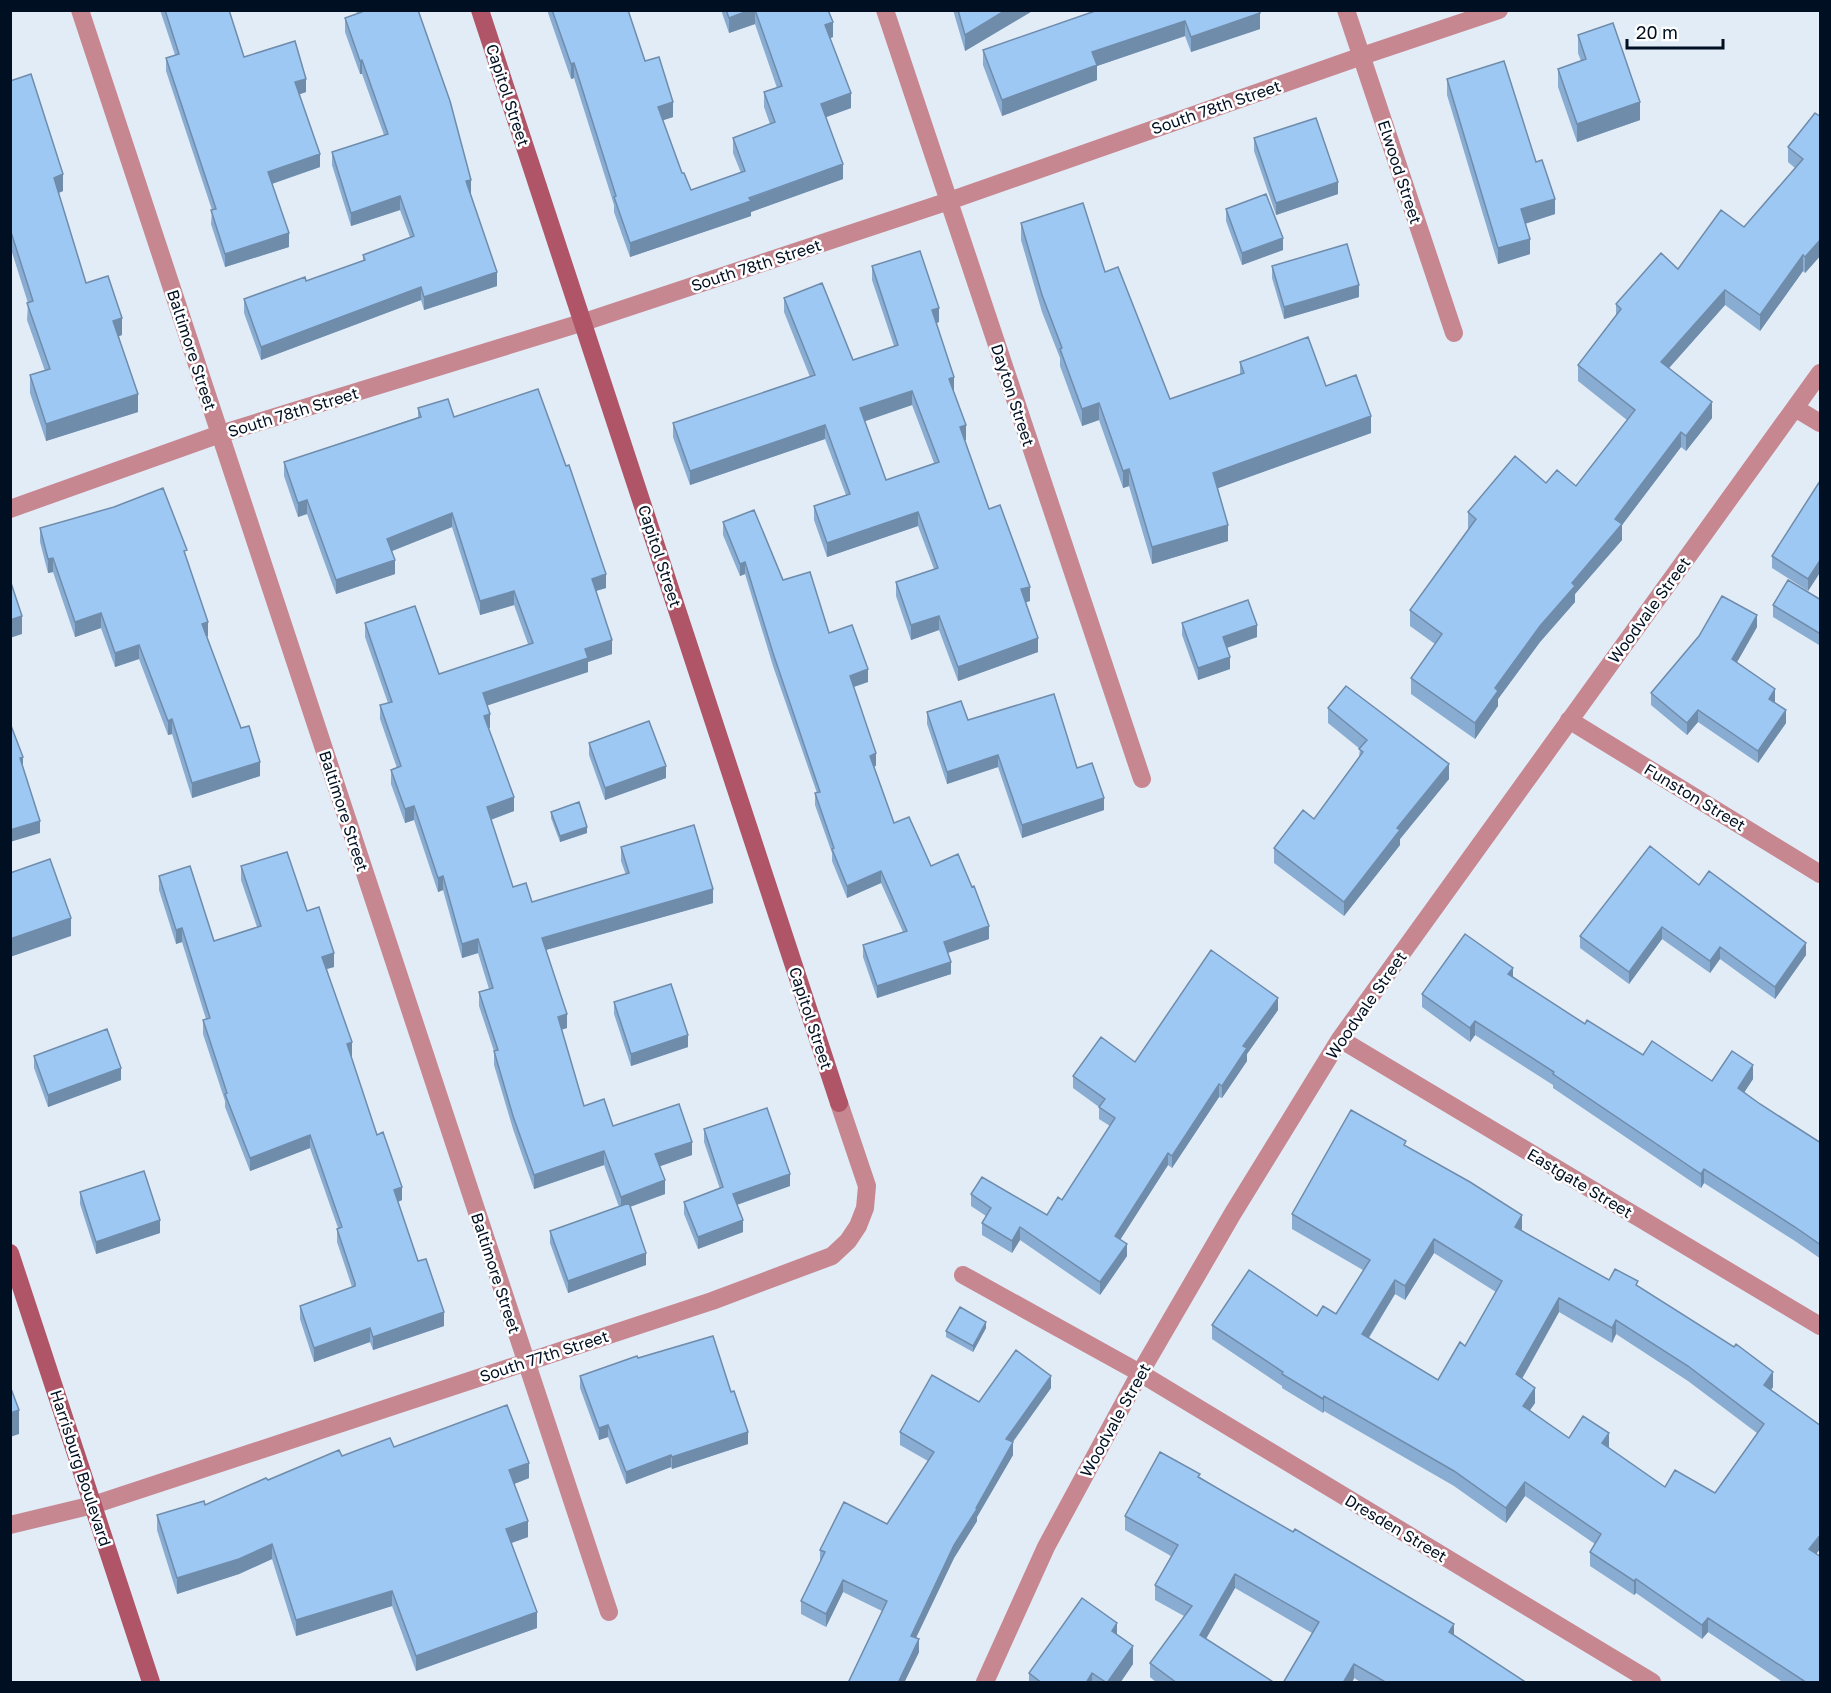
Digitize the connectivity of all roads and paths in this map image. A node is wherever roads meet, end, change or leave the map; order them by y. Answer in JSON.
{"nodes":[{"id":1,"x":80,"y":10,"type":"edge"},
{"id":2,"x":480,"y":10,"type":"edge"},
{"id":3,"x":885,"y":10,"type":"edge"},
{"id":4,"x":1346,"y":10,"type":"edge"},
{"id":5,"x":1499,"y":10,"type":"edge"},
{"id":6,"x":1362,"y":56,"type":"junction"},
{"id":7,"x":949,"y":201,"type":"junction"},
{"id":8,"x":584,"y":322,"type":"junction"},
{"id":9,"x":1454,"y":333,"type":"dead end"},
{"id":10,"x":1821,"y":372,"type":"edge"},
{"id":11,"x":1795,"y":408,"type":"junction"},
{"id":12,"x":1821,"y":423,"type":"edge"},
{"id":13,"x":220,"y":434,"type":"junction"},
{"id":14,"x":10,"y":509,"type":"edge"},
{"id":15,"x":1569,"y":720,"type":"junction"},
{"id":16,"x":1142,"y":779,"type":"dead end"},
{"id":17,"x":1821,"y":874,"type":"edge"},
{"id":18,"x":1340,"y":1039,"type":"junction"},
{"id":19,"x":839,"y":1103,"type":"joint"},
{"id":20,"x":10,"y":1253,"type":"edge"},
{"id":21,"x":963,"y":1275,"type":"dead end"},
{"id":22,"x":1821,"y":1326,"type":"edge"},
{"id":23,"x":525,"y":1362,"type":"junction"},
{"id":24,"x":1140,"y":1373,"type":"junction"},
{"id":25,"x":93,"y":1505,"type":"junction"},
{"id":26,"x":10,"y":1525,"type":"edge"},
{"id":27,"x":609,"y":1612,"type":"dead end"},
{"id":28,"x":151,"y":1683,"type":"edge"},
{"id":29,"x":985,"y":1683,"type":"edge"},
{"id":30,"x":1652,"y":1683,"type":"edge"}],
"edges":[{"from":1,"to":13,"type":"street","name":"Baltimore Street"},
{"from":2,"to":8,"type":"street","name":"Capitol Street"},
{"from":3,"to":7,"type":"street","name":"Dayton Street"},
{"from":4,"to":6,"type":"street","name":"Elwood Street"},
{"from":5,"to":6,"type":"street","name":"South 78th Street"},
{"from":6,"to":7,"type":"street","name":"South 78th Street"},
{"from":6,"to":9,"type":"street","name":"Elwood Street"},
{"from":7,"to":8,"type":"street","name":"South 78th Street"},
{"from":7,"to":16,"type":"street","name":"Dayton Street"},
{"from":8,"to":13,"type":"street","name":"South 78th Street"},
{"from":8,"to":19,"type":"street","name":"Capitol Street"},
{"from":10,"to":11,"type":"street","name":"Woodvale Street"},
{"from":11,"to":12,"type":"street"},
{"from":11,"to":15,"type":"street","name":"Woodvale Street"},
{"from":13,"to":14,"type":"street","name":"South 78th Street"},
{"from":13,"to":23,"type":"street","name":"Baltimore Street"},
{"from":15,"to":17,"type":"street","name":"Funston Street"},
{"from":15,"to":18,"type":"street","name":"Woodvale Street"},
{"from":18,"to":22,"type":"street","name":"Eastgate Street"},
{"from":18,"to":24,"type":"street","name":"Woodvale Street"},
{"from":19,"to":23,"type":"street","name":"South 77th Street"},
{"from":20,"to":25,"type":"street","name":"Harrisburg Boulevard"},
{"from":21,"to":24,"type":"street","name":"Dresden Street"},
{"from":23,"to":25,"type":"street","name":"South 77th Street"},
{"from":23,"to":27,"type":"street","name":"Baltimore Street"},
{"from":24,"to":29,"type":"street","name":"Woodvale Street"},
{"from":24,"to":30,"type":"street","name":"Dresden Street"},
{"from":25,"to":26,"type":"street","name":"South 77th Street"},
{"from":25,"to":28,"type":"street","name":"Harrisburg Boulevard"}]}
